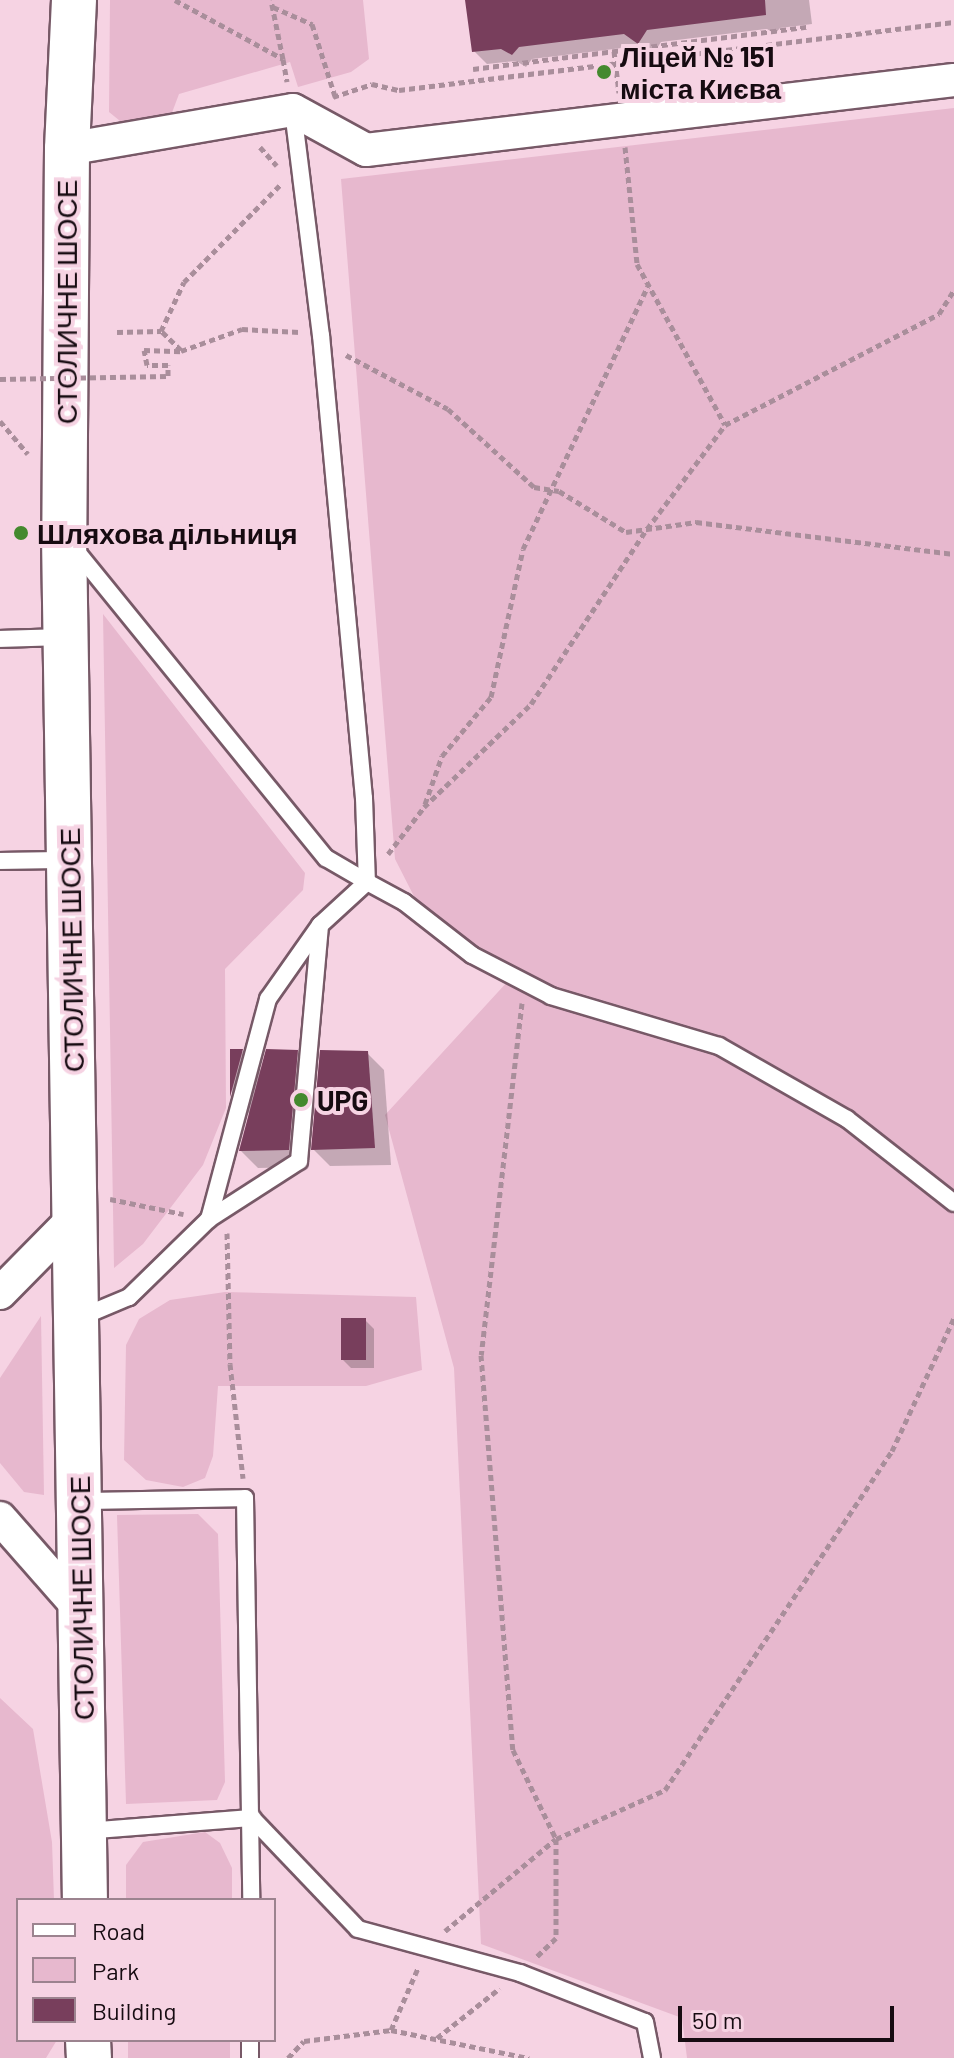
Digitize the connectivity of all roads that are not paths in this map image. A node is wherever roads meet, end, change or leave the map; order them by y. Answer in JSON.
{"nodes":[{"id":1,"x":74,"y":0,"type":"edge"},
{"id":2,"x":954,"y":80,"type":"edge"},
{"id":3,"x":293,"y":110,"type":"junction"},
{"id":4,"x":67,"y":149,"type":"junction"},
{"id":5,"x":64,"y":537,"type":"junction"},
{"id":6,"x":66,"y":637,"type":"junction"},
{"id":7,"x":0,"y":639,"type":"edge"},
{"id":8,"x":69,"y":860,"type":"junction"},
{"id":9,"x":0,"y":861,"type":"edge"},
{"id":10,"x":367,"y":882,"type":"junction"},
{"id":11,"x":320,"y":925,"type":"junction"},
{"id":12,"x":954,"y":1203,"type":"edge"},
{"id":13,"x":92,"y":1208,"type":"junction"},
{"id":14,"x":209,"y":1219,"type":"junction"},
{"id":15,"x":0,"y":1293,"type":"edge"},
{"id":16,"x":77,"y":1319,"type":"junction"},
{"id":17,"x":80,"y":1501,"type":"junction"},
{"id":18,"x":0,"y":1518,"type":"edge"},
{"id":19,"x":80,"y":1609,"type":"junction"},
{"id":20,"x":252,"y":1818,"type":"junction"},
{"id":21,"x":83,"y":1831,"type":"junction"},
{"id":22,"x":85,"y":1898,"type":"edge"},
{"id":23,"x":251,"y":1898,"type":"edge"},
{"id":24,"x":652,"y":2058,"type":"edge"}],
"edges":[{"from":1,"to":4,"type":"main road","name":"СТОЛИЧНЕ ШОСЕ"},
{"from":2,"to":3,"type":"street"},
{"from":3,"to":4,"type":"street"},
{"from":3,"to":10,"type":"lane"},
{"from":4,"to":5,"type":"main road","name":"СТОЛИЧНЕ ШОСЕ"},
{"from":5,"to":6,"type":"main road","name":"СТОЛИЧНЕ ШОСЕ"},
{"from":5,"to":10,"type":"lane"},
{"from":6,"to":7,"type":"lane"},
{"from":6,"to":8,"type":"main road","name":"СТОЛИЧНЕ ШОСЕ"},
{"from":8,"to":9,"type":"lane"},
{"from":8,"to":13,"type":"main road","name":"СТОЛИЧНЕ ШОСЕ"},
{"from":10,"to":11,"type":"lane"},
{"from":10,"to":12,"type":"lane"},
{"from":11,"to":14,"type":"lane"},
{"from":11,"to":14,"type":"lane"},
{"from":13,"to":15,"type":"street"},
{"from":13,"to":16,"type":"main road","name":"СТОЛИЧНЕ ШОСЕ"},
{"from":14,"to":16,"type":"lane"},
{"from":16,"to":17,"type":"main road","name":"СТОЛИЧНЕ ШОСЕ"},
{"from":17,"to":19,"type":"main road","name":"СТОЛИЧНЕ ШОСЕ"},
{"from":17,"to":20,"type":"lane"},
{"from":18,"to":19,"type":"street"},
{"from":19,"to":21,"type":"main road","name":"СТОЛИЧНЕ ШОСЕ"},
{"from":20,"to":21,"type":"lane"},
{"from":20,"to":23,"type":"lane"},
{"from":20,"to":24,"type":"lane"},
{"from":21,"to":22,"type":"main road","name":"СТОЛИЧНЕ ШОСЕ"}]}
